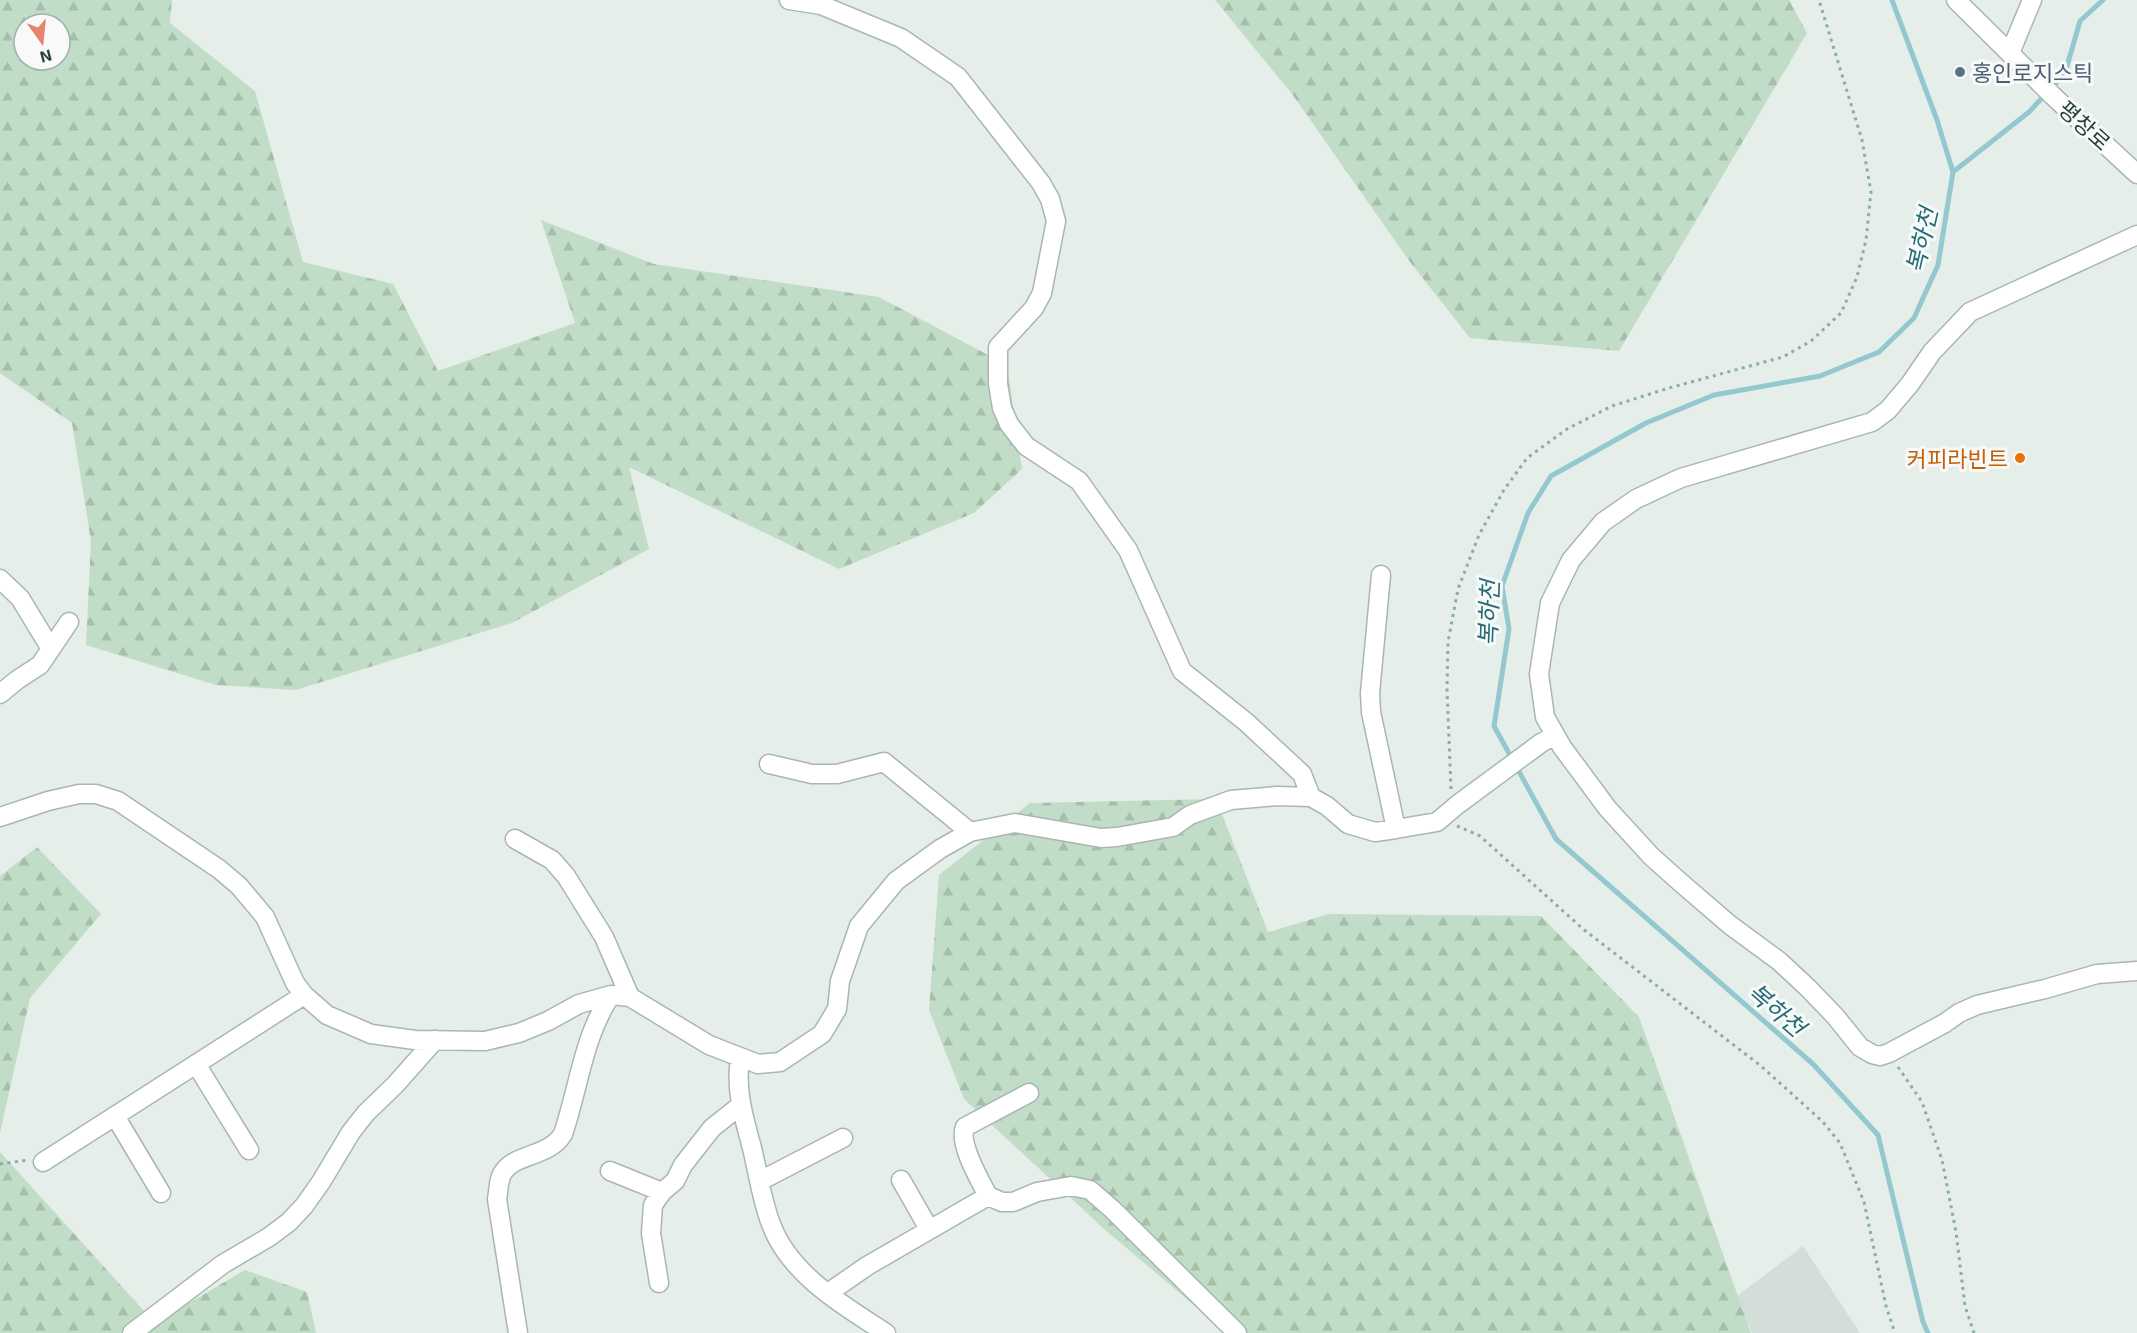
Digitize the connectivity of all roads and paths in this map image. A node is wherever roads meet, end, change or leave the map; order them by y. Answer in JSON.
{"nodes":[{"id":1,"x":789,"y":0,"type":"edge"},
{"id":2,"x":1819,"y":0,"type":"edge"},
{"id":3,"x":1956,"y":0,"type":"edge"},
{"id":4,"x":2032,"y":0,"type":"edge"},
{"id":5,"x":2010,"y":53,"type":"junction"},
{"id":6,"x":2137,"y":174,"type":"edge"},
{"id":7,"x":2137,"y":235,"type":"edge"},
{"id":8,"x":1382,"y":575,"type":"dead end"},
{"id":9,"x":0,"y":579,"type":"edge"},
{"id":10,"x":69,"y":622,"type":"dead end"},
{"id":11,"x":51,"y":649,"type":"junction"},
{"id":12,"x":3,"y":687,"type":"edge"},
{"id":13,"x":1548,"y":739,"type":"junction"},
{"id":14,"x":769,"y":764,"type":"dead end"},
{"id":15,"x":1311,"y":797,"type":"junction"},
{"id":16,"x":1462,"y":801,"type":"junction"},
{"id":17,"x":0,"y":817,"type":"edge"},
{"id":18,"x":1437,"y":822,"type":"junction"},
{"id":19,"x":1396,"y":829,"type":"junction"},
{"id":20,"x":970,"y":832,"type":"junction"},
{"id":21,"x":515,"y":839,"type":"dead end"},
{"id":22,"x":2137,"y":971,"type":"edge"},
{"id":23,"x":304,"y":995,"type":"junction"},
{"id":24,"x":611,"y":995,"type":"junction"},
{"id":25,"x":630,"y":997,"type":"junction"},
{"id":26,"x":435,"y":1040,"type":"junction"},
{"id":27,"x":1889,"y":1053,"type":"junction"},
{"id":28,"x":740,"y":1058,"type":"junction"},
{"id":29,"x":196,"y":1064,"type":"junction"},
{"id":30,"x":1029,"y":1093,"type":"dead end"},
{"id":31,"x":741,"y":1105,"type":"junction"},
{"id":32,"x":115,"y":1116,"type":"junction"},
{"id":33,"x":843,"y":1138,"type":"dead end"},
{"id":34,"x":249,"y":1150,"type":"dead end"},
{"id":35,"x":43,"y":1162,"type":"dead end"},
{"id":36,"x":610,"y":1171,"type":"dead end"},
{"id":37,"x":902,"y":1180,"type":"dead end"},
{"id":38,"x":760,"y":1181,"type":"junction"},
{"id":39,"x":662,"y":1192,"type":"junction"},
{"id":40,"x":161,"y":1193,"type":"dead end"},
{"id":41,"x":988,"y":1196,"type":"junction"},
{"id":42,"x":929,"y":1229,"type":"junction"},
{"id":43,"x":659,"y":1283,"type":"dead end"},
{"id":44,"x":828,"y":1293,"type":"junction"},
{"id":45,"x":132,"y":1333,"type":"edge"},
{"id":46,"x":518,"y":1333,"type":"edge"},
{"id":47,"x":886,"y":1333,"type":"edge"},
{"id":48,"x":1237,"y":1333,"type":"edge"},
{"id":49,"x":1895,"y":1333,"type":"edge"},
{"id":50,"x":1974,"y":1333,"type":"edge"}],
"edges":[{"from":1,"to":15,"type":"street"},
{"from":2,"to":16,"type":"path"},
{"from":3,"to":5,"type":"street","name":"평창로"},
{"from":4,"to":5,"type":"street"},
{"from":5,"to":6,"type":"street","name":"평창로"},
{"from":7,"to":13,"type":"street"},
{"from":8,"to":19,"type":"street"},
{"from":9,"to":11,"type":"street"},
{"from":10,"to":11,"type":"street"},
{"from":11,"to":12,"type":"street"},
{"from":13,"to":16,"type":"street"},
{"from":13,"to":27,"type":"street"},
{"from":14,"to":20,"type":"street"},
{"from":15,"to":19,"type":"street"},
{"from":15,"to":20,"type":"street"},
{"from":16,"to":18,"type":"street"},
{"from":17,"to":23,"type":"street"},
{"from":18,"to":19,"type":"street"},
{"from":18,"to":49,"type":"path"},
{"from":20,"to":28,"type":"street"},
{"from":21,"to":25,"type":"street"},
{"from":22,"to":27,"type":"street"},
{"from":23,"to":26,"type":"street"},
{"from":23,"to":29,"type":"street"},
{"from":24,"to":25,"type":"street"},
{"from":24,"to":26,"type":"street"},
{"from":24,"to":46,"type":"street"},
{"from":25,"to":28,"type":"street"},
{"from":26,"to":45,"type":"street"},
{"from":27,"to":50,"type":"path"},
{"from":28,"to":31,"type":"street"},
{"from":29,"to":32,"type":"street"},
{"from":29,"to":34,"type":"street"},
{"from":30,"to":41,"type":"street"},
{"from":31,"to":38,"type":"street"},
{"from":31,"to":39,"type":"street"},
{"from":32,"to":35,"type":"street"},
{"from":32,"to":40,"type":"street"},
{"from":33,"to":38,"type":"street"},
{"from":36,"to":39,"type":"street"},
{"from":37,"to":42,"type":"street"},
{"from":38,"to":44,"type":"street"},
{"from":39,"to":43,"type":"street"},
{"from":41,"to":42,"type":"street"},
{"from":41,"to":48,"type":"street"},
{"from":42,"to":44,"type":"street"},
{"from":44,"to":47,"type":"street"}]}
